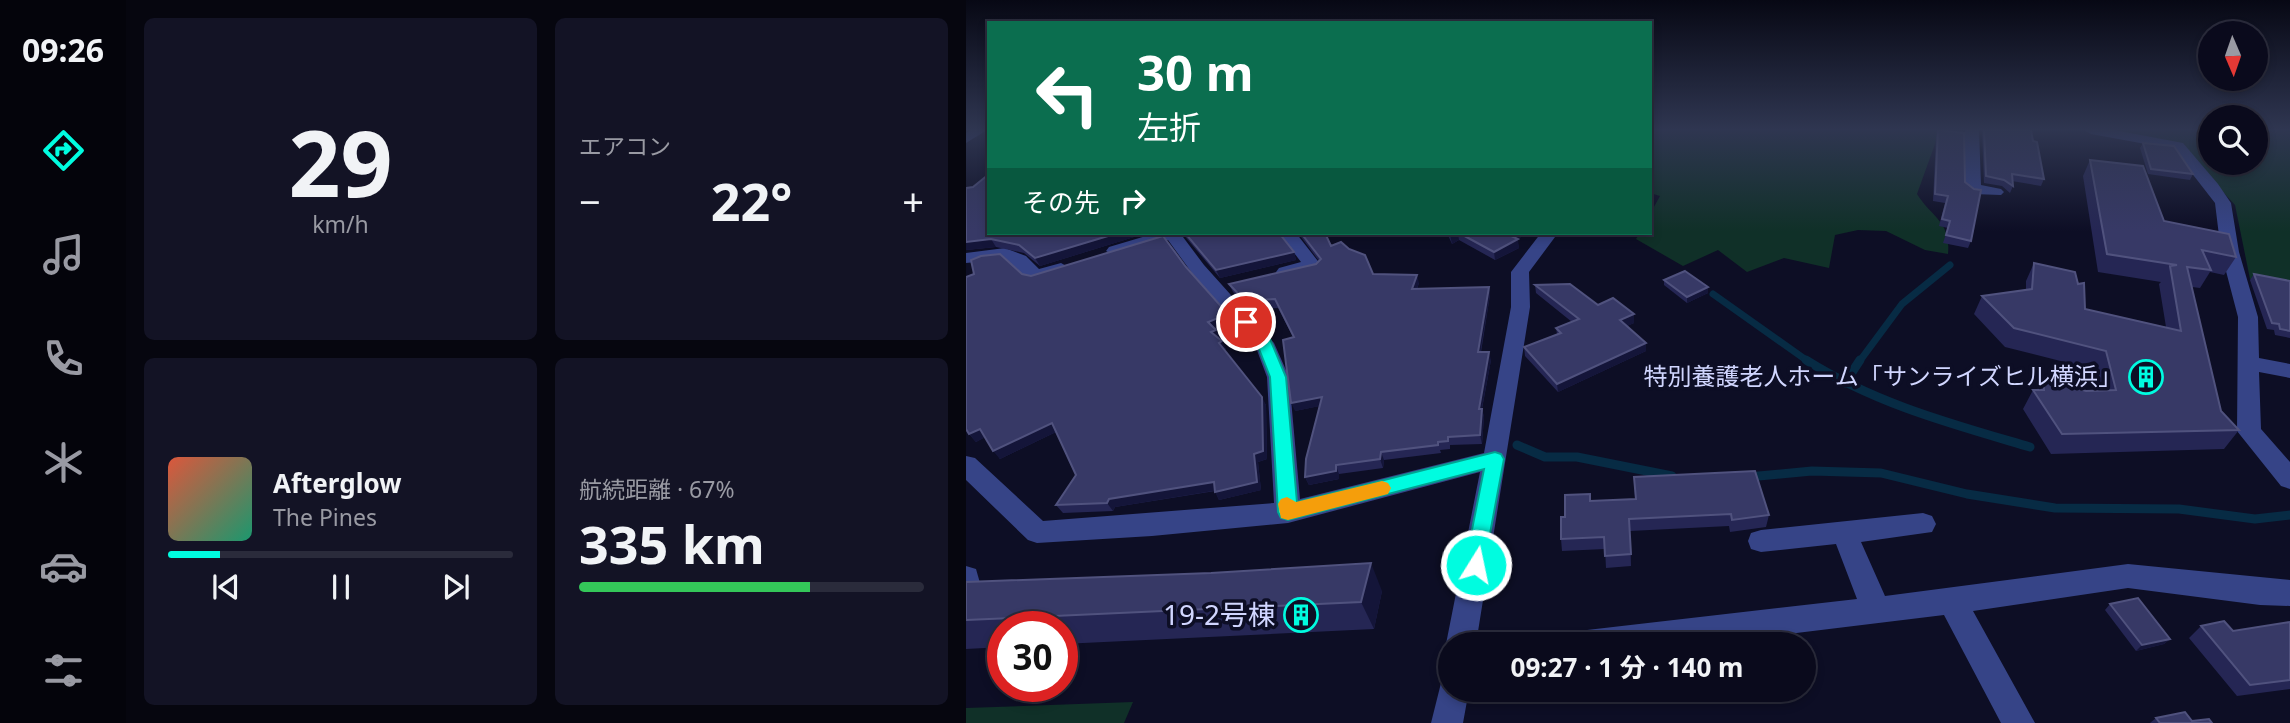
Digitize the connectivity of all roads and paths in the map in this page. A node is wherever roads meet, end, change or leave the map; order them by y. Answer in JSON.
{"nodes":[{"id":1,"x":1973,"y":164,"type":"edge"},
{"id":2,"x":2193,"y":164,"type":"edge"},
{"id":3,"x":1996,"y":192,"type":"dead end"},
{"id":4,"x":1166,"y":235,"type":"edge"},
{"id":5,"x":1174,"y":235,"type":"edge"},
{"id":6,"x":1289,"y":235,"type":"edge"},
{"id":7,"x":1548,"y":235,"type":"edge"},
{"id":8,"x":1097,"y":257,"type":"edge"},
{"id":9,"x":966,"y":258,"type":"edge"},
{"id":10,"x":1072,"y":264,"type":"edge"},
{"id":11,"x":1263,"y":277,"type":"edge"},
{"id":12,"x":1239,"y":283,"type":"edge"},
{"id":13,"x":1215,"y":288,"type":"junction"},
{"id":14,"x":2249,"y":363,"type":"junction"},
{"id":15,"x":2290,"y":371,"type":"edge"},
{"id":16,"x":1495,"y":459,"type":"junction"},
{"id":17,"x":966,"y":465,"type":"edge"},
{"id":18,"x":2290,"y":479,"type":"edge"},
{"id":19,"x":1288,"y":512,"type":"junction"},
{"id":20,"x":1923,"y":524,"type":"dead end"},
{"id":21,"x":1844,"y":532,"type":"junction"},
{"id":22,"x":1761,"y":541,"type":"dead end"},
{"id":23,"x":2290,"y":593,"type":"edge"},
{"id":24,"x":1951,"y":601,"type":"junction"},
{"id":25,"x":1876,"y":610,"type":"junction"},
{"id":26,"x":1463,"y":632,"type":"edge"},
{"id":27,"x":1689,"y":632,"type":"edge"},
{"id":28,"x":1451,"y":702,"type":"edge"},
{"id":29,"x":1447,"y":723,"type":"edge"},
{"id":30,"x":2019,"y":723,"type":"edge"}],
"edges":[{"from":1,"to":3,"type":"street"},
{"from":2,"to":14,"type":"street"},
{"from":4,"to":8,"type":"street"},
{"from":5,"to":13,"type":"street"},
{"from":6,"to":11,"type":"street"},
{"from":7,"to":16,"type":"street"},
{"from":9,"to":10,"type":"street"},
{"from":12,"to":13,"type":"street"},
{"from":13,"to":19,"type":"street"},
{"from":14,"to":15,"type":"street"},
{"from":14,"to":18,"type":"street"},
{"from":16,"to":19,"type":"street"},
{"from":16,"to":26,"type":"street"},
{"from":17,"to":19,"type":"street"},
{"from":20,"to":21,"type":"street"},
{"from":21,"to":22,"type":"street"},
{"from":21,"to":25,"type":"street"},
{"from":23,"to":24,"type":"street"},
{"from":24,"to":25,"type":"street"},
{"from":24,"to":30,"type":"street"},
{"from":25,"to":27,"type":"street"},
{"from":28,"to":29,"type":"street"}]}
